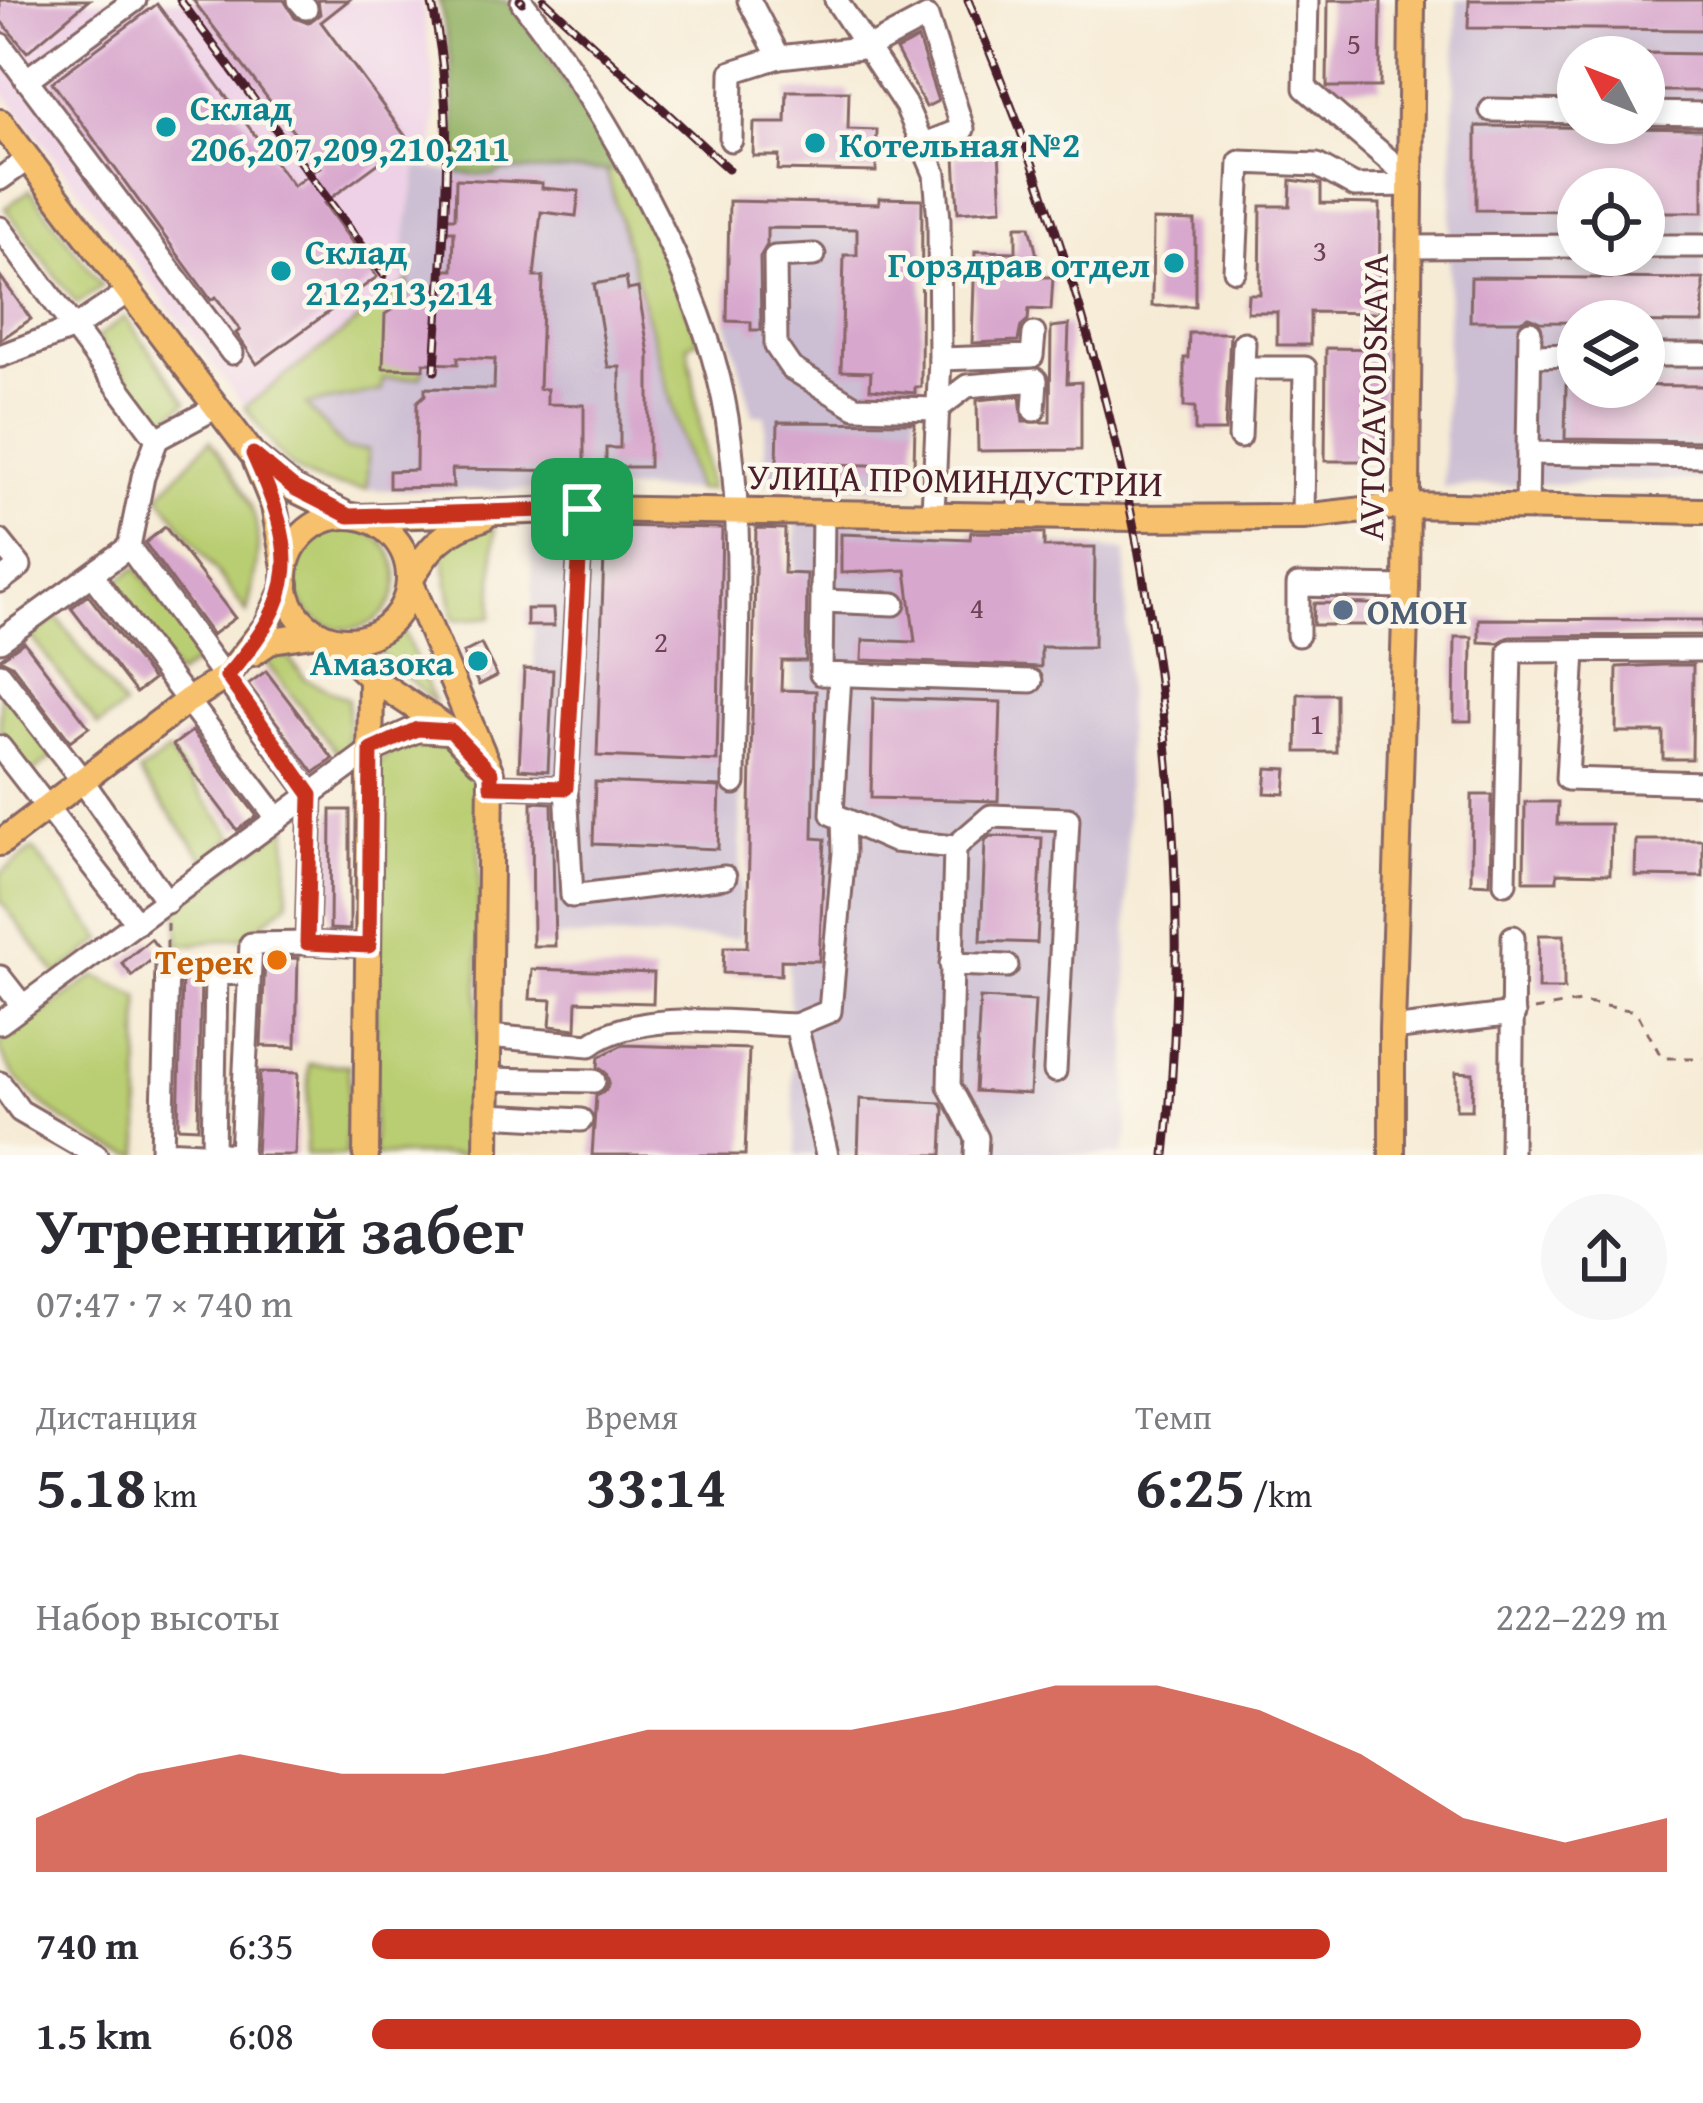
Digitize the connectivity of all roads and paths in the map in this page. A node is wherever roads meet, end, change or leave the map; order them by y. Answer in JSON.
{"nodes":[{"id":1,"x":135,"y":0,"type":"edge"},
{"id":2,"x":749,"y":0,"type":"edge"},
{"id":3,"x":836,"y":0,"type":"edge"},
{"id":4,"x":1307,"y":0,"type":"edge"},
{"id":5,"x":1412,"y":0,"type":"edge"},
{"id":6,"x":522,"y":2,"type":"edge"},
{"id":7,"x":0,"y":44,"type":"edge"},
{"id":8,"x":870,"y":47,"type":"junction"},
{"id":9,"x":779,"y":57,"type":"junction"},
{"id":10,"x":26,"y":80,"type":"junction"},
{"id":11,"x":1491,"y":110,"type":"dead end"},
{"id":12,"x":1557,"y":112,"type":"edge"},
{"id":13,"x":1665,"y":113,"type":"edge"},
{"id":14,"x":1703,"y":114,"type":"edge"},
{"id":15,"x":0,"y":122,"type":"edge"},
{"id":16,"x":730,"y":140,"type":"dead end"},
{"id":17,"x":924,"y":144,"type":"junction"},
{"id":18,"x":28,"y":160,"type":"junction"},
{"id":19,"x":0,"y":179,"type":"edge"},
{"id":20,"x":1410,"y":182,"type":"junction"},
{"id":21,"x":0,"y":228,"type":"edge"},
{"id":22,"x":1557,"y":246,"type":"edge"},
{"id":23,"x":1665,"y":246,"type":"edge"},
{"id":24,"x":1703,"y":246,"type":"edge"},
{"id":25,"x":1409,"y":247,"type":"junction"},
{"id":26,"x":814,"y":255,"type":"dead end"},
{"id":27,"x":1235,"y":270,"type":"dead end"},
{"id":28,"x":128,"y":292,"type":"junction"},
{"id":29,"x":74,"y":328,"type":"junction"},
{"id":30,"x":1530,"y":332,"type":"dead end"},
{"id":31,"x":1034,"y":334,"type":"dead end"},
{"id":32,"x":1244,"y":343,"type":"dead end"},
{"id":33,"x":232,"y":353,"type":"dead end"},
{"id":34,"x":1665,"y":355,"type":"edge"},
{"id":35,"x":1703,"y":355,"type":"edge"},
{"id":36,"x":0,"y":356,"type":"edge"},
{"id":37,"x":1530,"y":356,"type":"junction"},
{"id":38,"x":1557,"y":356,"type":"edge"},
{"id":39,"x":940,"y":359,"type":"junction"},
{"id":40,"x":1243,"y":368,"type":"junction"},
{"id":41,"x":217,"y":407,"type":"junction"},
{"id":42,"x":937,"y":409,"type":"junction"},
{"id":43,"x":1034,"y":410,"type":"dead end"},
{"id":44,"x":1240,"y":437,"type":"dead end"},
{"id":45,"x":157,"y":439,"type":"junction"},
{"id":46,"x":1528,"y":453,"type":"junction"},
{"id":47,"x":253,"y":454,"type":"junction"},
{"id":48,"x":1703,"y":456,"type":"edge"},
{"id":49,"x":1407,"y":506,"type":"junction"},
{"id":50,"x":1527,"y":508,"type":"junction"},
{"id":51,"x":582,"y":509,"type":"junction"},
{"id":52,"x":1703,"y":511,"type":"edge"},
{"id":53,"x":502,"y":512,"type":"junction"},
{"id":54,"x":933,"y":512,"type":"junction"},
{"id":55,"x":736,"y":513,"type":"junction"},
{"id":56,"x":823,"y":513,"type":"junction"},
{"id":57,"x":354,"y":516,"type":"junction"},
{"id":58,"x":1303,"y":517,"type":"junction"},
{"id":59,"x":0,"y":541,"type":"edge"},
{"id":60,"x":129,"y":547,"type":"junction"},
{"id":61,"x":92,"y":575,"type":"junction"},
{"id":62,"x":286,"y":578,"type":"junction"},
{"id":63,"x":0,"y":580,"type":"edge"},
{"id":64,"x":410,"y":581,"type":"junction"},
{"id":65,"x":1406,"y":586,"type":"junction"},
{"id":66,"x":823,"y":601,"type":"junction"},
{"id":67,"x":894,"y":604,"type":"dead end"},
{"id":68,"x":324,"y":635,"type":"junction"},
{"id":69,"x":1298,"y":635,"type":"dead end"},
{"id":70,"x":0,"y":641,"type":"edge"},
{"id":71,"x":1703,"y":650,"type":"edge"},
{"id":72,"x":1574,"y":651,"type":"junction"},
{"id":73,"x":234,"y":668,"type":"junction"},
{"id":74,"x":0,"y":674,"type":"edge"},
{"id":75,"x":840,"y":675,"type":"junction"},
{"id":76,"x":371,"y":678,"type":"junction"},
{"id":77,"x":1031,"y":681,"type":"dead end"},
{"id":78,"x":187,"y":701,"type":"junction"},
{"id":79,"x":451,"y":731,"type":"junction"},
{"id":80,"x":0,"y":747,"type":"edge"},
{"id":81,"x":371,"y":750,"type":"junction"},
{"id":82,"x":491,"y":779,"type":"junction"},
{"id":83,"x":82,"y":781,"type":"junction"},
{"id":84,"x":734,"y":783,"type":"dead end"},
{"id":85,"x":1703,"y":783,"type":"edge"},
{"id":86,"x":566,"y":788,"type":"junction"},
{"id":87,"x":311,"y":795,"type":"junction"},
{"id":88,"x":47,"y":807,"type":"junction"},
{"id":89,"x":278,"y":819,"type":"junction"},
{"id":90,"x":843,"y":819,"type":"junction"},
{"id":91,"x":0,"y":843,"type":"edge"},
{"id":92,"x":955,"y":847,"type":"junction"},
{"id":93,"x":725,"y":878,"type":"dead end"},
{"id":94,"x":1505,"y":883,"type":"dead end"},
{"id":95,"x":167,"y":902,"type":"junction"},
{"id":96,"x":136,"y":923,"type":"junction"},
{"id":97,"x":1513,"y":937,"type":"dead end"},
{"id":98,"x":307,"y":943,"type":"junction"},
{"id":99,"x":369,"y":946,"type":"junction"},
{"id":100,"x":167,"y":961,"type":"joint"},
{"id":101,"x":951,"y":964,"type":"junction"},
{"id":102,"x":1007,"y":966,"type":"dead end"},
{"id":103,"x":247,"y":973,"type":"junction"},
{"id":104,"x":0,"y":977,"type":"edge"},
{"id":105,"x":22,"y":1005,"type":"junction"},
{"id":106,"x":1514,"y":1014,"type":"junction"},
{"id":107,"x":0,"y":1023,"type":"edge"},
{"id":108,"x":796,"y":1025,"type":"junction"},
{"id":109,"x":1392,"y":1030,"type":"junction"},
{"id":110,"x":488,"y":1036,"type":"junction"},
{"id":111,"x":1703,"y":1058,"type":"edge"},
{"id":112,"x":1055,"y":1070,"type":"dead end"},
{"id":113,"x":488,"y":1079,"type":"junction"},
{"id":114,"x":594,"y":1081,"type":"dead end"},
{"id":115,"x":0,"y":1083,"type":"edge"},
{"id":116,"x":20,"y":1111,"type":"junction"},
{"id":117,"x":488,"y":1115,"type":"junction"},
{"id":118,"x":581,"y":1120,"type":"dead end"},
{"id":119,"x":0,"y":1128,"type":"edge"},
{"id":120,"x":213,"y":1152,"type":"junction"},
{"id":121,"x":97,"y":1155,"type":"edge"},
{"id":122,"x":241,"y":1155,"type":"edge"},
{"id":123,"x":365,"y":1155,"type":"edge"},
{"id":124,"x":487,"y":1155,"type":"edge"},
{"id":125,"x":827,"y":1155,"type":"edge"},
{"id":126,"x":976,"y":1155,"type":"edge"},
{"id":127,"x":1393,"y":1155,"type":"edge"},
{"id":128,"x":1511,"y":1155,"type":"edge"}],
"edges":[{"from":1,"to":10,"type":"street"},
{"from":2,"to":9,"type":"street"},
{"from":3,"to":8,"type":"street"},
{"from":4,"to":20,"type":"street"},
{"from":5,"to":20,"type":"main road","name":"AVTOZAVODSKAYA"},
{"from":6,"to":55,"type":"street"},
{"from":7,"to":10,"type":"street"},
{"from":8,"to":9,"type":"street"},
{"from":8,"to":17,"type":"street"},
{"from":8,"to":17,"type":"street"},
{"from":9,"to":16,"type":"street"},
{"from":10,"to":33,"type":"street"},
{"from":11,"to":12,"type":"street"},
{"from":13,"to":14,"type":"street"},
{"from":15,"to":18,"type":"main road"},
{"from":17,"to":39,"type":"street"},
{"from":18,"to":19,"type":"street"},
{"from":18,"to":28,"type":"main road"},
{"from":20,"to":25,"type":"main road","name":"AVTOZAVODSKAYA"},
{"from":20,"to":27,"type":"street"},
{"from":21,"to":29,"type":"street"},
{"from":22,"to":25,"type":"street"},
{"from":23,"to":24,"type":"street"},
{"from":25,"to":49,"type":"main road","name":"AVTOZAVODSKAYA"},
{"from":26,"to":42,"type":"street"},
{"from":28,"to":29,"type":"street"},
{"from":28,"to":41,"type":"main road"},
{"from":29,"to":36,"type":"street"},
{"from":29,"to":45,"type":"street"},
{"from":30,"to":37,"type":"street"},
{"from":31,"to":39,"type":"street"},
{"from":32,"to":40,"type":"street"},
{"from":34,"to":35,"type":"street"},
{"from":37,"to":38,"type":"street"},
{"from":37,"to":46,"type":"street"},
{"from":39,"to":42,"type":"street"},
{"from":40,"to":44,"type":"street"},
{"from":40,"to":58,"type":"street"},
{"from":41,"to":45,"type":"street"},
{"from":41,"to":47,"type":"main road"},
{"from":42,"to":43,"type":"street"},
{"from":42,"to":54,"type":"street"},
{"from":45,"to":60,"type":"street"},
{"from":46,"to":48,"type":"street"},
{"from":46,"to":50,"type":"street"},
{"from":47,"to":57,"type":"main road"},
{"from":47,"to":62,"type":"main road"},
{"from":49,"to":50,"type":"main road","name":"УЛИЦА ПРОМИНДУСТРИИ"},
{"from":49,"to":58,"type":"main road","name":"УЛИЦА ПРОМИНДУСТРИИ"},
{"from":49,"to":65,"type":"main road","name":"AVTOZAVODSKAYA"},
{"from":50,"to":52,"type":"main road","name":"УЛИЦА ПРОМИНДУСТРИИ"},
{"from":51,"to":53,"type":"main road","name":"УЛИЦА ПРОМИНДУСТРИИ"},
{"from":51,"to":55,"type":"main road","name":"УЛИЦА ПРОМИНДУСТРИИ"},
{"from":51,"to":86,"type":"street"},
{"from":53,"to":57,"type":"main road","name":"УЛИЦА ПРОМИНДУСТРИИ"},
{"from":53,"to":64,"type":"main road"},
{"from":54,"to":56,"type":"main road","name":"УЛИЦА ПРОМИНДУСТРИИ"},
{"from":54,"to":58,"type":"main road","name":"УЛИЦА ПРОМИНДУСТРИИ"},
{"from":55,"to":56,"type":"main road","name":"УЛИЦА ПРОМИНДУСТРИИ"},
{"from":55,"to":84,"type":"street"},
{"from":56,"to":66,"type":"street"},
{"from":57,"to":62,"type":"main road"},
{"from":57,"to":64,"type":"main road"},
{"from":59,"to":63,"type":"street"},
{"from":60,"to":61,"type":"street"},
{"from":60,"to":73,"type":"street"},
{"from":61,"to":70,"type":"street"},
{"from":61,"to":78,"type":"street"},
{"from":62,"to":68,"type":"main road"},
{"from":62,"to":73,"type":"main road"},
{"from":64,"to":68,"type":"main road"},
{"from":64,"to":82,"type":"main road"},
{"from":65,"to":69,"type":"street"},
{"from":65,"to":109,"type":"main road","name":"AVTOZAVODSKAYA"},
{"from":66,"to":67,"type":"street"},
{"from":66,"to":75,"type":"street"},
{"from":68,"to":73,"type":"main road"},
{"from":68,"to":76,"type":"main road"},
{"from":71,"to":72,"type":"street"},
{"from":72,"to":85,"type":"street"},
{"from":72,"to":94,"type":"street"},
{"from":73,"to":78,"type":"main road"},
{"from":73,"to":87,"type":"street"},
{"from":74,"to":83,"type":"street"},
{"from":75,"to":77,"type":"street"},
{"from":75,"to":90,"type":"street"},
{"from":76,"to":79,"type":"main road"},
{"from":76,"to":81,"type":"main road"},
{"from":78,"to":83,"type":"main road"},
{"from":78,"to":89,"type":"street"},
{"from":79,"to":81,"type":"main road"},
{"from":79,"to":82,"type":"main road"},
{"from":80,"to":88,"type":"street"},
{"from":81,"to":87,"type":"street"},
{"from":81,"to":99,"type":"main road"},
{"from":82,"to":86,"type":"street"},
{"from":82,"to":110,"type":"main road"},
{"from":83,"to":88,"type":"main road"},
{"from":83,"to":95,"type":"street"},
{"from":86,"to":93,"type":"street"},
{"from":87,"to":89,"type":"street"},
{"from":87,"to":98,"type":"street"},
{"from":88,"to":91,"type":"main road"},
{"from":88,"to":96,"type":"street"},
{"from":89,"to":95,"type":"street"},
{"from":90,"to":92,"type":"street"},
{"from":90,"to":108,"type":"street"},
{"from":92,"to":101,"type":"street"},
{"from":92,"to":112,"type":"street"},
{"from":95,"to":96,"type":"street"},
{"from":95,"to":100,"type":"path"},
{"from":96,"to":105,"type":"street"},
{"from":97,"to":106,"type":"street"},
{"from":98,"to":99,"type":"street"},
{"from":98,"to":103,"type":"street"},
{"from":99,"to":123,"type":"main road"},
{"from":100,"to":120,"type":"street"},
{"from":101,"to":102,"type":"street"},
{"from":101,"to":126,"type":"street"},
{"from":103,"to":120,"type":"street"},
{"from":103,"to":122,"type":"street"},
{"from":104,"to":105,"type":"street"},
{"from":105,"to":107,"type":"street"},
{"from":106,"to":109,"type":"street"},
{"from":106,"to":111,"type":"path"},
{"from":106,"to":128,"type":"street"},
{"from":108,"to":110,"type":"street"},
{"from":108,"to":125,"type":"street"},
{"from":109,"to":127,"type":"main road","name":"AVTOZAVODSKAYA"},
{"from":110,"to":113,"type":"main road"},
{"from":113,"to":114,"type":"street"},
{"from":113,"to":117,"type":"main road"},
{"from":115,"to":116,"type":"street"},
{"from":116,"to":119,"type":"street"},
{"from":116,"to":121,"type":"street"},
{"from":117,"to":118,"type":"street"},
{"from":117,"to":124,"type":"main road"},
{"from":120,"to":122,"type":"street"}]}
